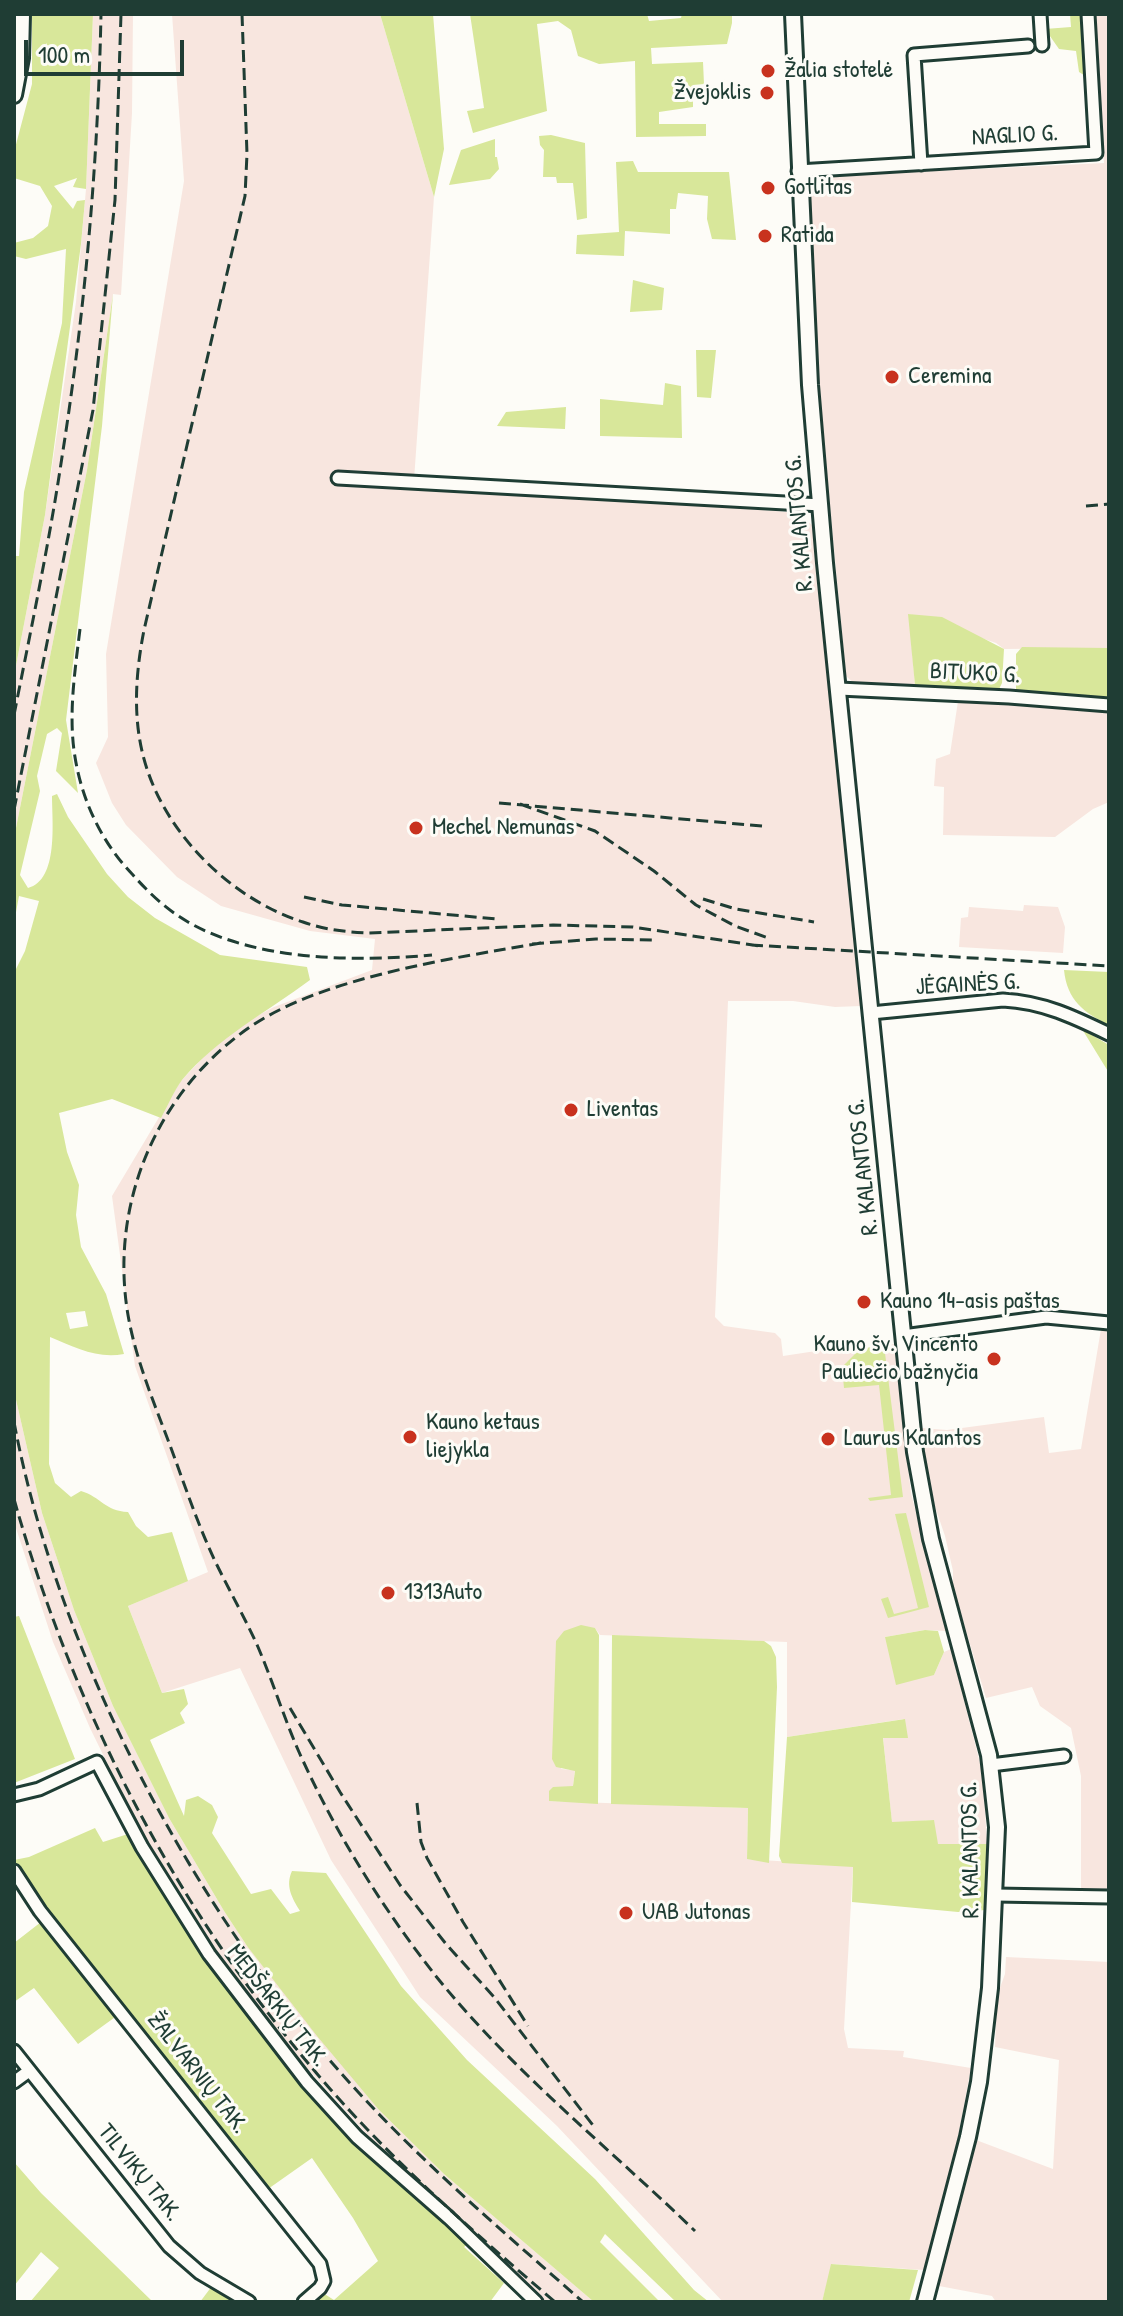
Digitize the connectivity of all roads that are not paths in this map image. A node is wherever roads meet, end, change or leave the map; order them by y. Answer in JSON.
{"nodes":[{"id":1,"x":22,"y":14,"type":"edge"},
{"id":2,"x":793,"y":14,"type":"edge"},
{"id":3,"x":1040,"y":14,"type":"edge"},
{"id":4,"x":1088,"y":14,"type":"edge"},
{"id":5,"x":1042,"y":45,"type":"dead end"},
{"id":6,"x":1028,"y":46,"type":"dead end"},
{"id":7,"x":17,"y":60,"type":"edge"},
{"id":8,"x":14,"y":95,"type":"edge"},
{"id":9,"x":921,"y":164,"type":"junction"},
{"id":10,"x":798,"y":171,"type":"junction"},
{"id":11,"x":338,"y":478,"type":"dead end"},
{"id":12,"x":821,"y":505,"type":"junction"},
{"id":13,"x":839,"y":689,"type":"junction"},
{"id":14,"x":1109,"y":705,"type":"edge"},
{"id":15,"x":871,"y":1013,"type":"junction"},
{"id":16,"x":1109,"y":1034,"type":"edge"},
{"id":17,"x":1109,"y":1323,"type":"edge"},
{"id":18,"x":903,"y":1336,"type":"junction"},
{"id":19,"x":1064,"y":1756,"type":"dead end"},
{"id":20,"x":991,"y":1765,"type":"junction"},
{"id":21,"x":14,"y":1795,"type":"edge"},
{"id":22,"x":14,"y":1871,"type":"edge"},
{"id":23,"x":996,"y":1895,"type":"junction"},
{"id":24,"x":1109,"y":1897,"type":"edge"},
{"id":25,"x":14,"y":2051,"type":"edge"},
{"id":26,"x":29,"y":2071,"type":"junction"},
{"id":27,"x":14,"y":2082,"type":"edge"},
{"id":28,"x":249,"y":2302,"type":"edge"},
{"id":29,"x":304,"y":2302,"type":"edge"},
{"id":30,"x":536,"y":2302,"type":"edge"},
{"id":31,"x":925,"y":2302,"type":"edge"}],
"edges":[{"from":1,"to":7,"type":"main road"},
{"from":2,"to":10,"type":"main road","name":"R. KALANTOS G."},
{"from":3,"to":5,"type":"street"},
{"from":4,"to":9,"type":"street","name":"NAGLIO G."},
{"from":6,"to":9,"type":"street"},
{"from":7,"to":8,"type":"main road"},
{"from":9,"to":10,"type":"street","name":"NAGLIO G."},
{"from":10,"to":12,"type":"main road","name":"R. KALANTOS G."},
{"from":11,"to":12,"type":"street"},
{"from":12,"to":13,"type":"main road","name":"R. KALANTOS G."},
{"from":13,"to":14,"type":"street","name":"BITUKO G."},
{"from":13,"to":15,"type":"main road","name":"R. KALANTOS G."},
{"from":15,"to":16,"type":"street","name":"JĖGAINĖS G."},
{"from":15,"to":18,"type":"main road","name":"R. KALANTOS G."},
{"from":17,"to":18,"type":"street"},
{"from":18,"to":20,"type":"main road","name":"R. KALANTOS G."},
{"from":19,"to":20,"type":"street"},
{"from":20,"to":23,"type":"main road","name":"R. KALANTOS G."},
{"from":21,"to":30,"type":"street","name":"MEDŠARKIŲ TAK."},
{"from":22,"to":29,"type":"street","name":"ŽALVARNIŲ TAK."},
{"from":23,"to":24,"type":"street"},
{"from":23,"to":31,"type":"main road","name":"R. KALANTOS G."},
{"from":25,"to":26,"type":"street","name":"TILVIKŲ TAK."},
{"from":26,"to":27,"type":"street"},
{"from":26,"to":28,"type":"street","name":"TILVIKŲ TAK."}]}
